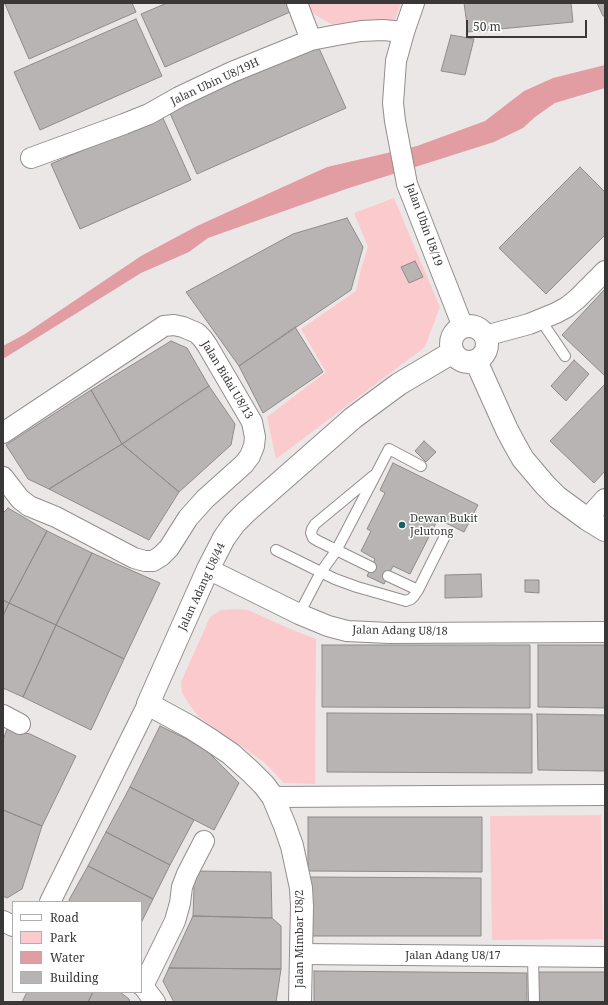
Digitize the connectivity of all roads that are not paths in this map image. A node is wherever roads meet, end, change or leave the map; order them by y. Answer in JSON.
{"nodes":[{"id":1,"x":297,"y":3,"type":"edge"},
{"id":2,"x":414,"y":3,"type":"edge"},
{"id":3,"x":404,"y":32,"type":"junction"},
{"id":4,"x":311,"y":40,"type":"junction"},
{"id":5,"x":31,"y":158,"type":"dead end"},
{"id":6,"x":605,"y":271,"type":"edge"},
{"id":7,"x":540,"y":319,"type":"junction"},
{"id":8,"x":463,"y":327,"type":"junction"},
{"id":9,"x":485,"y":336,"type":"junction"},
{"id":10,"x":453,"y":352,"type":"junction"},
{"id":11,"x":565,"y":356,"type":"dead end"},
{"id":12,"x":476,"y":361,"type":"junction"},
{"id":13,"x":3,"y":433,"type":"edge"},
{"id":14,"x":421,"y":466,"type":"dead end"},
{"id":15,"x":376,"y":473,"type":"junction"},
{"id":16,"x":3,"y":477,"type":"edge"},
{"id":17,"x":605,"y":499,"type":"edge"},
{"id":18,"x":598,"y":522,"type":"edge"},
{"id":19,"x":445,"y":536,"type":"dead end"},
{"id":20,"x":276,"y":550,"type":"dead end"},
{"id":21,"x":336,"y":551,"type":"junction"},
{"id":22,"x":371,"y":567,"type":"dead end"},
{"id":23,"x":208,"y":569,"type":"junction"},
{"id":24,"x":321,"y":572,"type":"junction"},
{"id":25,"x":388,"y":576,"type":"dead end"},
{"id":26,"x":418,"y":590,"type":"junction"},
{"id":27,"x":299,"y":614,"type":"junction"},
{"id":28,"x":605,"y":632,"type":"edge"},
{"id":29,"x":148,"y":704,"type":"junction"},
{"id":30,"x":605,"y":795,"type":"edge"},
{"id":31,"x":273,"y":797,"type":"junction"},
{"id":32,"x":204,"y":841,"type":"dead end"},
{"id":33,"x":50,"y":901,"type":"edge"},
{"id":34,"x":3,"y":921,"type":"edge"},
{"id":35,"x":12,"y":926,"type":"edge"},
{"id":36,"x":301,"y":954,"type":"junction"},
{"id":37,"x":532,"y":956,"type":"junction"},
{"id":38,"x":605,"y":957,"type":"edge"},
{"id":39,"x":142,"y":985,"type":"edge"},
{"id":40,"x":155,"y":1002,"type":"edge"},
{"id":41,"x":300,"y":1002,"type":"edge"},
{"id":42,"x":534,"y":1002,"type":"edge"}],
"edges":[{"from":1,"to":4,"type":"street"},
{"from":2,"to":3,"type":"street","name":"Jalan Ubin U8/19"},
{"from":3,"to":4,"type":"street","name":"Jalan Ubin U8/19H"},
{"from":3,"to":8,"type":"street","name":"Jalan Ubin U8/19"},
{"from":4,"to":5,"type":"street","name":"Jalan Ubin U8/19H"},
{"from":6,"to":7,"type":"street"},
{"from":7,"to":9,"type":"street"},
{"from":7,"to":11,"type":"lane"},
{"from":8,"to":9,"type":"street"},
{"from":8,"to":10,"type":"street"},
{"from":9,"to":12,"type":"street"},
{"from":10,"to":12,"type":"street"},
{"from":10,"to":23,"type":"street","name":"Jalan Adang U8/44"},
{"from":12,"to":18,"type":"street"},
{"from":13,"to":16,"type":"street","name":"Jalan Bidai U8/13"},
{"from":14,"to":15,"type":"lane"},
{"from":15,"to":21,"type":"lane"},
{"from":15,"to":21,"type":"lane"},
{"from":17,"to":18,"type":"street"},
{"from":19,"to":26,"type":"lane"},
{"from":20,"to":24,"type":"lane"},
{"from":21,"to":22,"type":"lane"},
{"from":21,"to":24,"type":"lane"},
{"from":23,"to":27,"type":"street","name":"Jalan Adang U8/18"},
{"from":23,"to":29,"type":"street","name":"Jalan Adang U8/44"},
{"from":24,"to":26,"type":"lane"},
{"from":24,"to":27,"type":"lane"},
{"from":25,"to":26,"type":"lane"},
{"from":27,"to":28,"type":"street","name":"Jalan Adang U8/18"},
{"from":29,"to":31,"type":"street","name":"Jalan Mimbar U8/2"},
{"from":29,"to":33,"type":"street","name":"Jalan Adang U8/44"},
{"from":30,"to":31,"type":"street"},
{"from":31,"to":36,"type":"street","name":"Jalan Mimbar U8/2"},
{"from":32,"to":39,"type":"street"},
{"from":34,"to":35,"type":"street"},
{"from":36,"to":37,"type":"street","name":"Jalan Adang U8/17"},
{"from":36,"to":41,"type":"street","name":"Jalan Mimbar U8/2"},
{"from":37,"to":38,"type":"street","name":"Jalan Adang U8/17"},
{"from":37,"to":42,"type":"lane"},
{"from":39,"to":40,"type":"street"}]}
